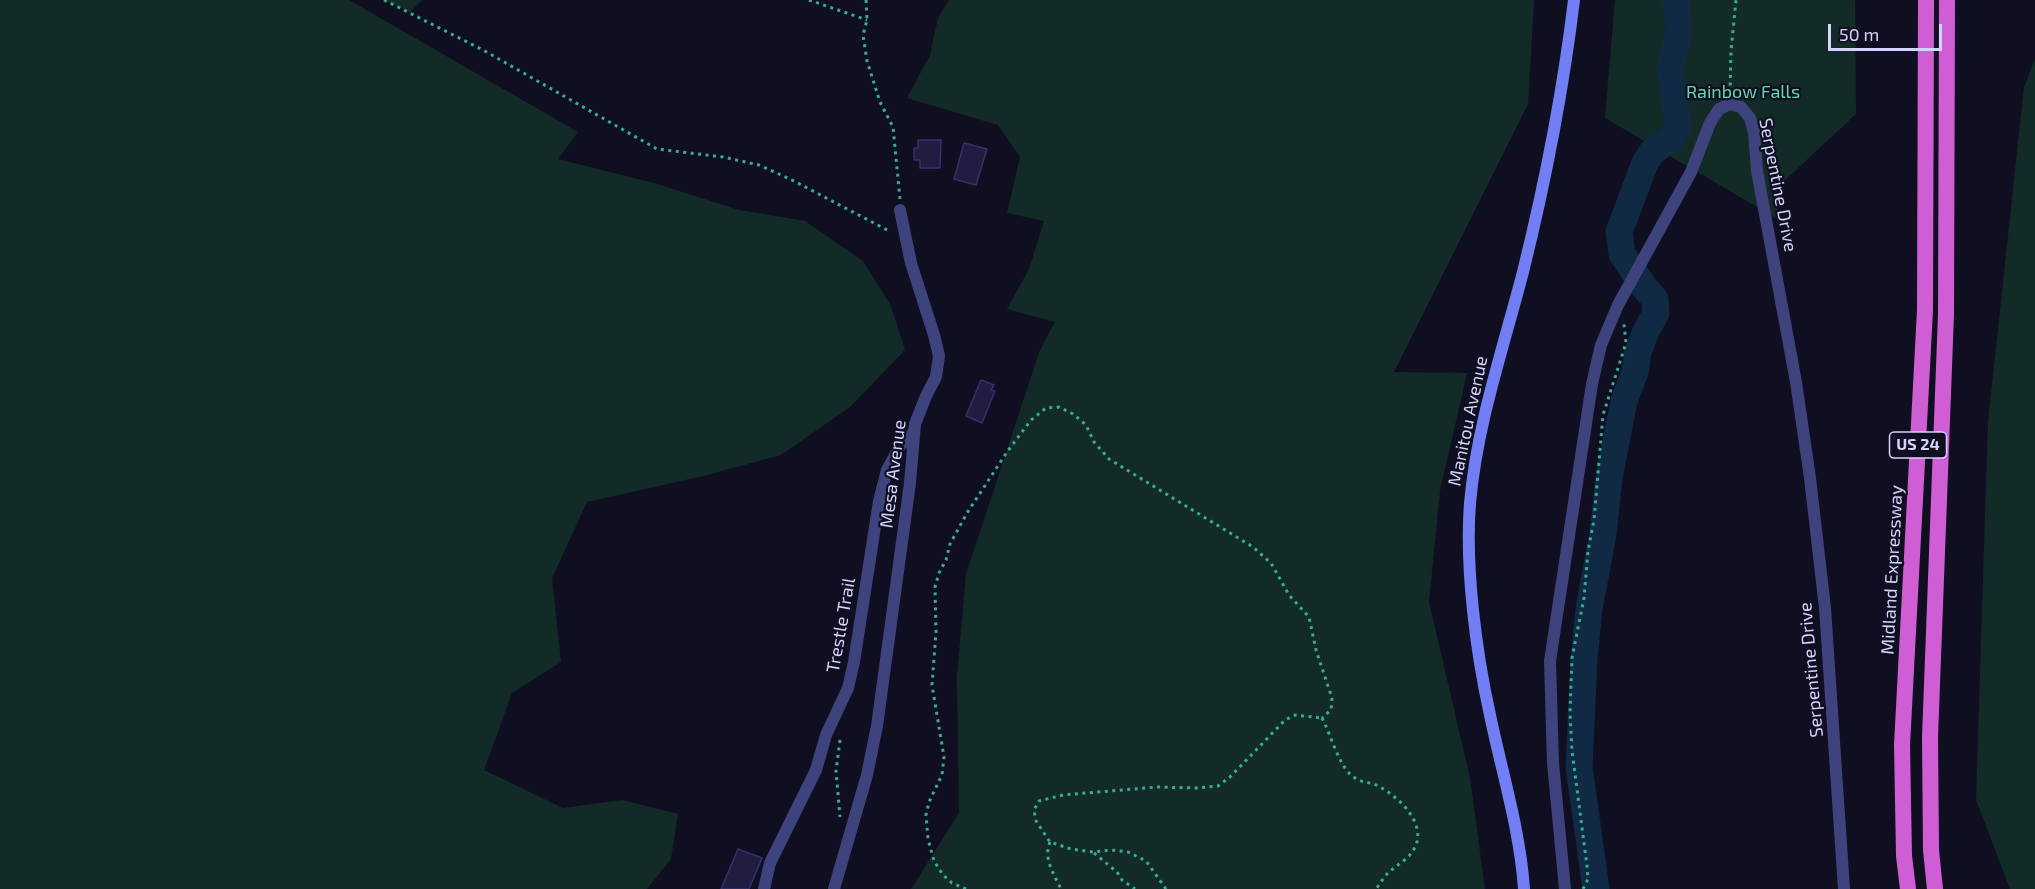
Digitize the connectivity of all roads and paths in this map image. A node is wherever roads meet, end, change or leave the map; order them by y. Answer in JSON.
{"nodes":[{"id":1,"x":384,"y":0,"type":"edge"},
{"id":2,"x":809,"y":0,"type":"edge"},
{"id":3,"x":866,"y":0,"type":"edge"},
{"id":4,"x":1574,"y":0,"type":"edge"},
{"id":5,"x":1736,"y":0,"type":"edge"},
{"id":6,"x":1926,"y":0,"type":"edge"},
{"id":7,"x":1947,"y":0,"type":"edge"},
{"id":8,"x":867,"y":21,"type":"junction"},
{"id":9,"x":1730,"y":104,"type":"junction"},
{"id":10,"x":900,"y":210,"type":"joint"},
{"id":11,"x":906,"y":239,"type":"junction"},
{"id":12,"x":1624,"y":323,"type":"dead end"},
{"id":13,"x":914,"y":432,"type":"junction"},
{"id":14,"x":834,"y":717,"type":"junction"},
{"id":15,"x":1322,"y":718,"type":"junction"},
{"id":16,"x":1930,"y":747,"type":"junction"},
{"id":17,"x":849,"y":841,"type":"junction"},
{"id":18,"x":1050,"y":842,"type":"junction"},
{"id":19,"x":1093,"y":852,"type":"junction"},
{"id":20,"x":764,"y":889,"type":"edge"},
{"id":21,"x":834,"y":889,"type":"edge"},
{"id":22,"x":966,"y":889,"type":"edge"},
{"id":23,"x":1060,"y":889,"type":"edge"},
{"id":24,"x":1135,"y":889,"type":"edge"},
{"id":25,"x":1166,"y":889,"type":"edge"},
{"id":26,"x":1376,"y":889,"type":"edge"},
{"id":27,"x":1524,"y":889,"type":"edge"},
{"id":28,"x":1565,"y":889,"type":"edge"},
{"id":29,"x":1583,"y":889,"type":"edge"},
{"id":30,"x":1844,"y":889,"type":"edge"},
{"id":31,"x":1908,"y":889,"type":"edge"},
{"id":32,"x":1935,"y":889,"type":"edge"},
{"id":33,"x":1945,"y":889,"type":"edge"}],
"edges":[{"from":1,"to":11,"type":"path"},
{"from":2,"to":8,"type":"path"},
{"from":3,"to":8,"type":"path"},
{"from":4,"to":27,"type":"main road","name":"Manitou Avenue"},
{"from":5,"to":9,"type":"path"},
{"from":6,"to":31,"type":"highway","name":"Midland Expressway","number":"US 24"},
{"from":7,"to":16,"type":"highway","number":"US 24"},
{"from":8,"to":10,"type":"path"},
{"from":9,"to":28,"type":"street"},
{"from":9,"to":30,"type":"street","name":"Serpentine Drive"},
{"from":10,"to":11,"type":"street","name":"Mesa Avenue"},
{"from":11,"to":13,"type":"street","name":"Mesa Avenue"},
{"from":12,"to":29,"type":"path"},
{"from":13,"to":14,"type":"street","name":"Trestle Trail"},
{"from":13,"to":17,"type":"street","name":"Mesa Avenue"},
{"from":14,"to":17,"type":"path"},
{"from":14,"to":20,"type":"street","name":"Trestle Trail"},
{"from":15,"to":18,"type":"path"},
{"from":15,"to":22,"type":"path"},
{"from":15,"to":26,"type":"path"},
{"from":16,"to":32,"type":"highway","number":"US 24"},
{"from":16,"to":33,"type":"highway"},
{"from":17,"to":21,"type":"street","name":"Mesa Avenue"},
{"from":18,"to":19,"type":"path"},
{"from":18,"to":23,"type":"path"},
{"from":19,"to":24,"type":"path"},
{"from":19,"to":25,"type":"path"}]}
